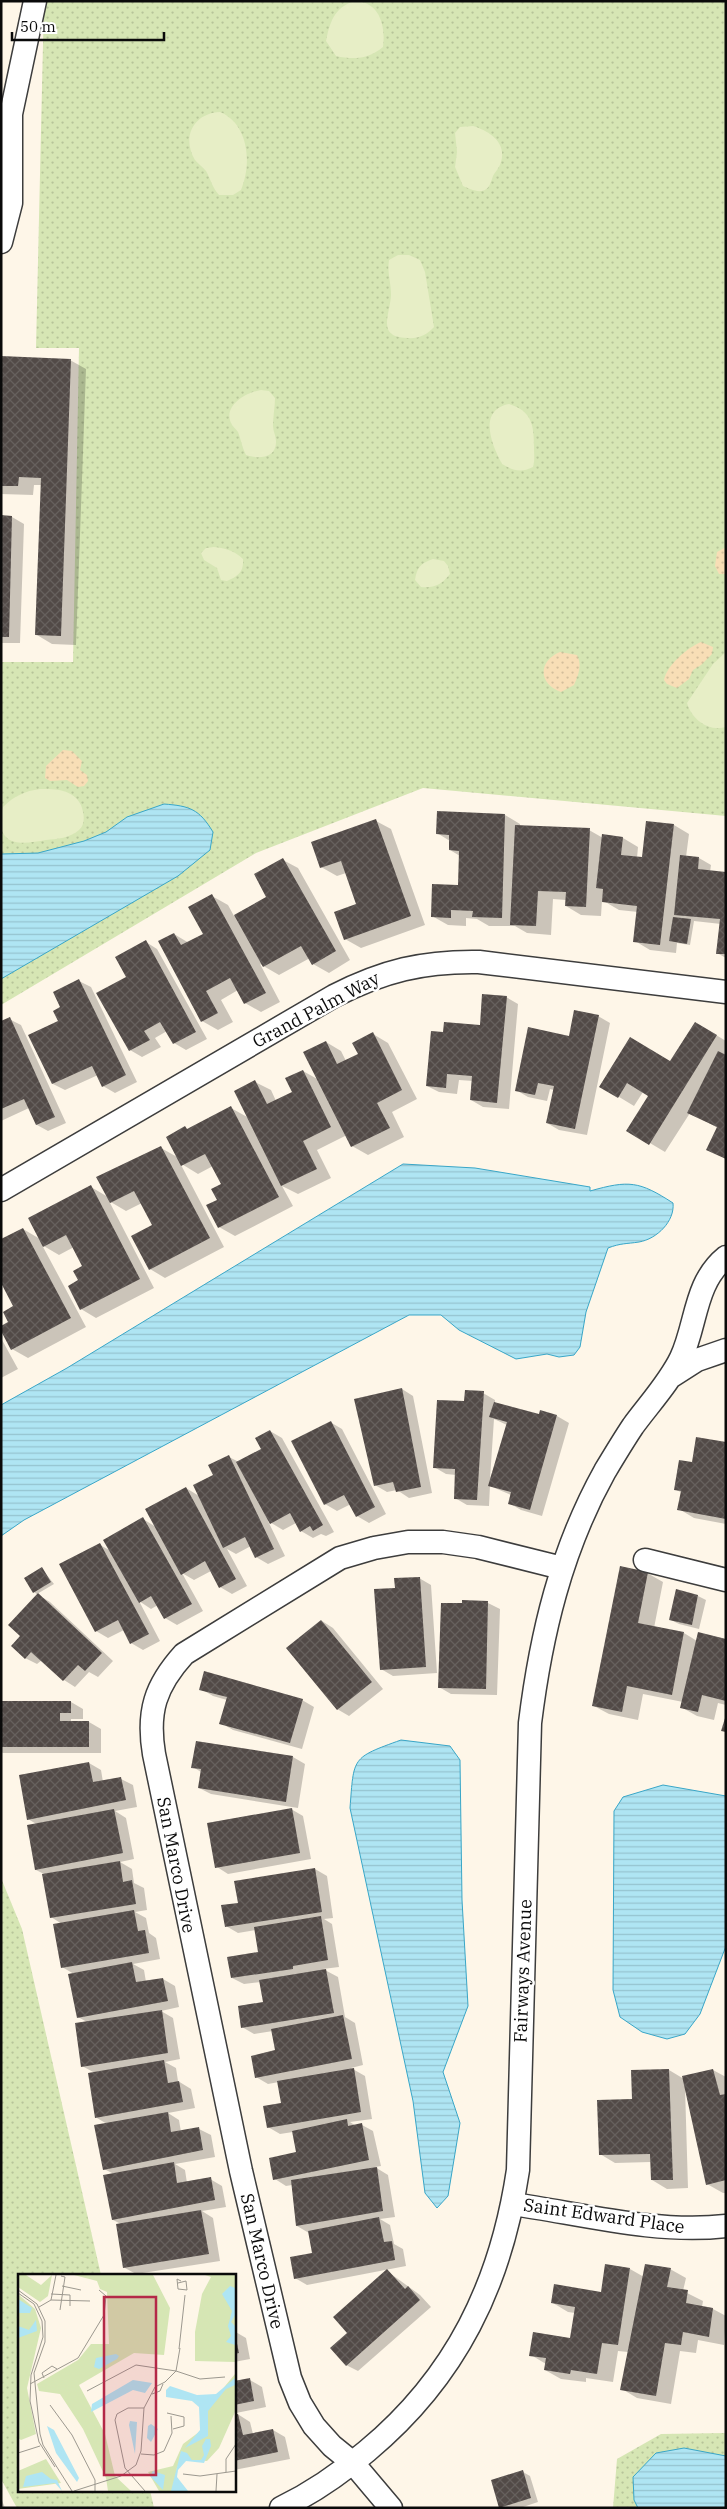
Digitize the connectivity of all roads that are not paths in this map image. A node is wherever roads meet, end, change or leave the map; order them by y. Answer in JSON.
{"nodes":[{"id":1,"x":35,"y":1,"type":"edge"},
{"id":2,"x":1,"y":242,"type":"edge"},
{"id":3,"x":726,"y":992,"type":"edge"},
{"id":4,"x":1,"y":1190,"type":"edge"},
{"id":5,"x":726,"y":1257,"type":"edge"},
{"id":6,"x":726,"y":1350,"type":"edge"},
{"id":7,"x":671,"y":1376,"type":"junction"},
{"id":8,"x":645,"y":1560,"type":"dead end"},
{"id":9,"x":562,"y":1568,"type":"junction"},
{"id":10,"x":726,"y":1580,"type":"edge"},
{"id":11,"x":513,"y":2204,"type":"junction"},
{"id":12,"x":726,"y":2226,"type":"edge"},
{"id":13,"x":353,"y":2463,"type":"junction"},
{"id":14,"x":281,"y":2508,"type":"edge"},
{"id":15,"x":391,"y":2508,"type":"edge"}],
"edges":[{"from":1,"to":2,"type":"street"},
{"from":3,"to":4,"type":"street","name":"Grand Palm Way"},
{"from":5,"to":7,"type":"street","name":"Fairways Avenue"},
{"from":6,"to":7,"type":"street","name":"Fairways Avenue"},
{"from":7,"to":9,"type":"street","name":"Fairways Avenue"},
{"from":8,"to":10,"type":"street"},
{"from":9,"to":11,"type":"street","name":"Fairways Avenue"},
{"from":9,"to":13,"type":"street","name":"San Marco Drive"},
{"from":11,"to":12,"type":"street","name":"Saint Edward Place"},
{"from":11,"to":13,"type":"street","name":"Fairways Avenue"},
{"from":13,"to":14,"type":"street","name":"Fairways Avenue"},
{"from":13,"to":15,"type":"street","name":"San Marco Drive"}]}
